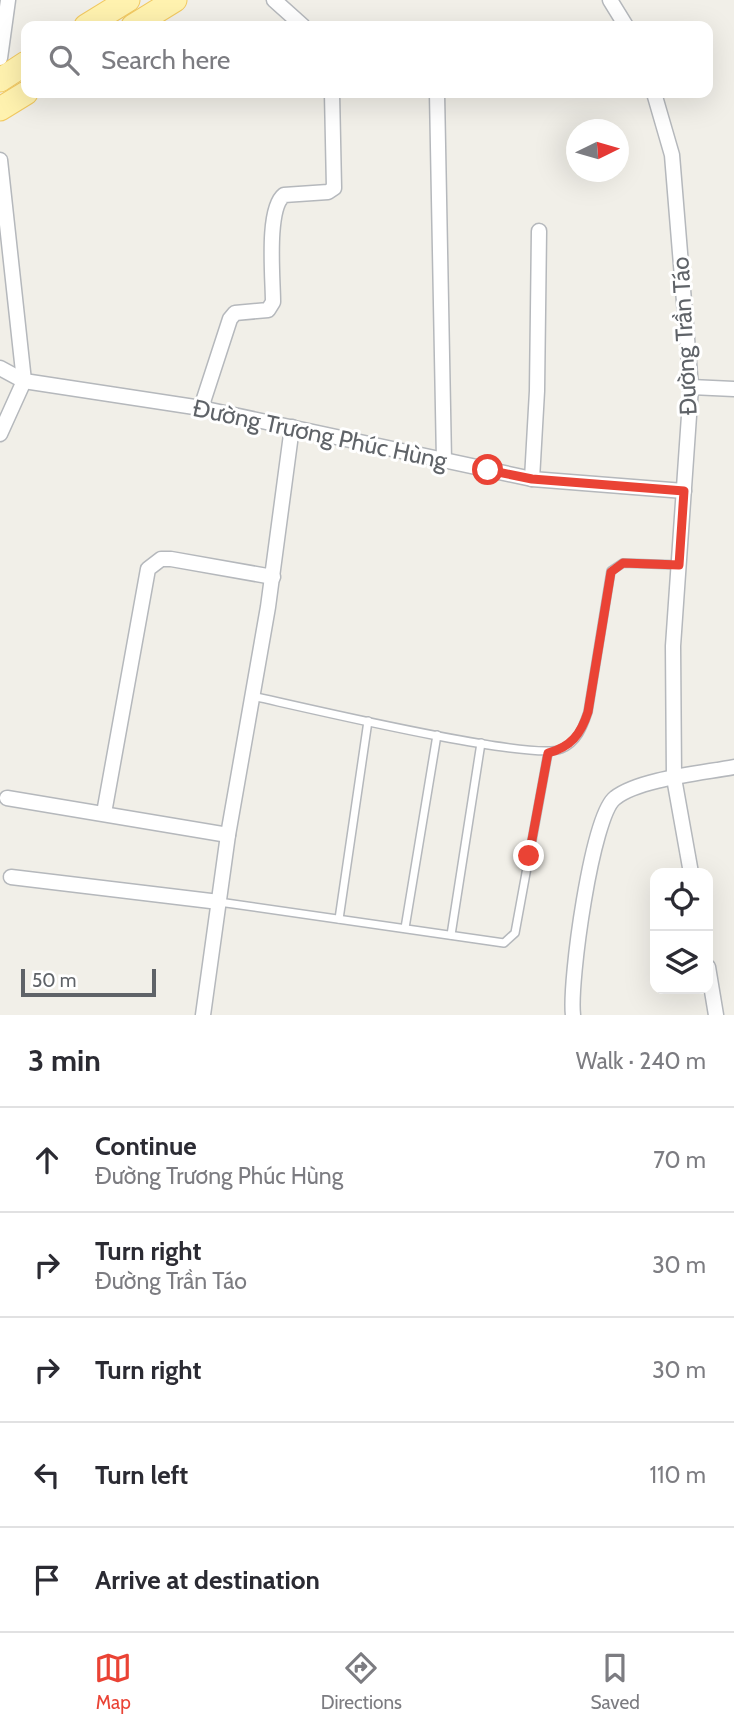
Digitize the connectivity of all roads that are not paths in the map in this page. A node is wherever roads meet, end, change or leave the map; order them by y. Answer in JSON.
{"nodes":[{"id":1,"x":8,"y":0,"type":"edge"},
{"id":2,"x":128,"y":0,"type":"edge"},
{"id":3,"x":175,"y":0,"type":"edge"},
{"id":4,"x":274,"y":0,"type":"edge"},
{"id":5,"x":610,"y":0,"type":"edge"},
{"id":6,"x":94,"y":21,"type":"edge"},
{"id":7,"x":141,"y":21,"type":"edge"},
{"id":8,"x":297,"y":21,"type":"edge"},
{"id":9,"x":623,"y":21,"type":"edge"},
{"id":10,"x":0,"y":58,"type":"edge"},
{"id":11,"x":21,"y":67,"type":"edge"},
{"id":12,"x":0,"y":80,"type":"edge"},
{"id":13,"x":21,"y":96,"type":"edge"},
{"id":14,"x":332,"y":98,"type":"edge"},
{"id":15,"x":437,"y":98,"type":"edge"},
{"id":16,"x":655,"y":98,"type":"edge"},
{"id":17,"x":0,"y":109,"type":"edge"},
{"id":18,"x":0,"y":160,"type":"edge"},
{"id":19,"x":539,"y":231,"type":"dead end"},
{"id":20,"x":0,"y":368,"type":"edge"},
{"id":21,"x":24,"y":381,"type":"junction"},
{"id":22,"x":691,"y":387,"type":"junction"},
{"id":23,"x":734,"y":389,"type":"edge"},
{"id":24,"x":201,"y":408,"type":"junction"},
{"id":25,"x":292,"y":427,"type":"junction"},
{"id":26,"x":0,"y":434,"type":"edge"},
{"id":27,"x":444,"y":461,"type":"junction"},
{"id":28,"x":532,"y":479,"type":"junction"},
{"id":29,"x":684,"y":491,"type":"junction"},
{"id":30,"x":679,"y":565,"type":"junction"},
{"id":31,"x":273,"y":577,"type":"junction"},
{"id":32,"x":252,"y":696,"type":"junction"},
{"id":33,"x":368,"y":721,"type":"junction"},
{"id":34,"x":437,"y":735,"type":"junction"},
{"id":35,"x":481,"y":743,"type":"junction"},
{"id":36,"x":548,"y":753,"type":"junction"},
{"id":37,"x":734,"y":768,"type":"edge"},
{"id":38,"x":674,"y":778,"type":"junction"},
{"id":39,"x":7,"y":798,"type":"dead end"},
{"id":40,"x":104,"y":813,"type":"junction"},
{"id":41,"x":228,"y":835,"type":"junction"},
{"id":42,"x":690,"y":868,"type":"edge"},
{"id":43,"x":11,"y":877,"type":"dead end"},
{"id":44,"x":219,"y":902,"type":"junction"},
{"id":45,"x":339,"y":919,"type":"junction"},
{"id":46,"x":405,"y":928,"type":"junction"},
{"id":47,"x":450,"y":935,"type":"junction"},
{"id":48,"x":712,"y":994,"type":"edge"},
{"id":49,"x":203,"y":1015,"type":"edge"},
{"id":50,"x":573,"y":1015,"type":"edge"},
{"id":51,"x":716,"y":1015,"type":"edge"}],
"edges":[{"from":1,"to":10,"type":"street"},
{"from":2,"to":6,"type":"main road"},
{"from":3,"to":7,"type":"main road"},
{"from":4,"to":8,"type":"street"},
{"from":5,"to":9,"type":"street"},
{"from":11,"to":12,"type":"main road"},
{"from":13,"to":17,"type":"main road"},
{"from":14,"to":24,"type":"street"},
{"from":15,"to":27,"type":"street"},
{"from":16,"to":22,"type":"street","name":"Đường Trần Táo"},
{"from":18,"to":21,"type":"street"},
{"from":19,"to":28,"type":"street"},
{"from":20,"to":21,"type":"street","name":"Đường Trương Phúc Hùng"},
{"from":21,"to":24,"type":"street","name":"Đường Trương Phúc Hùng"},
{"from":21,"to":26,"type":"street"},
{"from":22,"to":23,"type":"street"},
{"from":22,"to":29,"type":"street","name":"Đường Trần Táo"},
{"from":24,"to":25,"type":"street","name":"Đường Trương Phúc Hùng"},
{"from":25,"to":27,"type":"street","name":"Đường Trương Phúc Hùng"},
{"from":25,"to":31,"type":"street"},
{"from":27,"to":28,"type":"street","name":"Đường Trương Phúc Hùng"},
{"from":28,"to":29,"type":"street","name":"Đường Trương Phúc Hùng"},
{"from":29,"to":30,"type":"street","name":"Đường Trần Táo"},
{"from":30,"to":36,"type":"lane"},
{"from":30,"to":38,"type":"street","name":"Đường Trần Táo"},
{"from":31,"to":32,"type":"street"},
{"from":31,"to":40,"type":"street"},
{"from":32,"to":33,"type":"lane"},
{"from":32,"to":41,"type":"street"},
{"from":33,"to":34,"type":"lane"},
{"from":33,"to":45,"type":"lane"},
{"from":34,"to":35,"type":"lane"},
{"from":34,"to":46,"type":"lane"},
{"from":35,"to":36,"type":"lane"},
{"from":35,"to":47,"type":"lane"},
{"from":36,"to":47,"type":"lane"},
{"from":37,"to":38,"type":"street"},
{"from":38,"to":42,"type":"street","name":"Đường Trần Táo"},
{"from":38,"to":50,"type":"street"},
{"from":39,"to":40,"type":"street"},
{"from":40,"to":41,"type":"street"},
{"from":41,"to":44,"type":"street"},
{"from":43,"to":44,"type":"street"},
{"from":44,"to":45,"type":"lane"},
{"from":44,"to":49,"type":"street"},
{"from":45,"to":46,"type":"lane"},
{"from":46,"to":47,"type":"lane"},
{"from":48,"to":51,"type":"street"}]}
